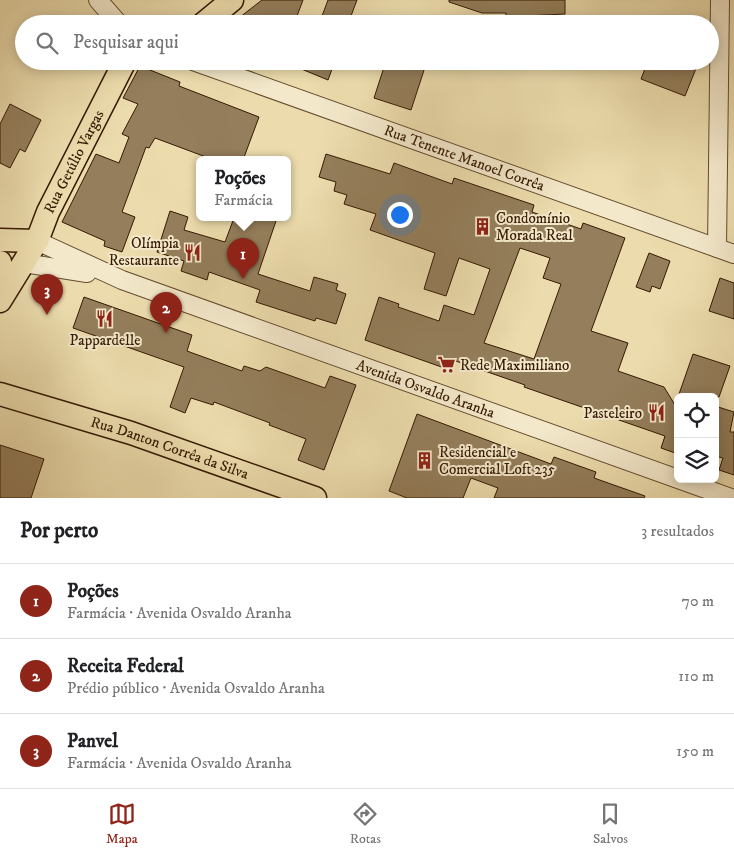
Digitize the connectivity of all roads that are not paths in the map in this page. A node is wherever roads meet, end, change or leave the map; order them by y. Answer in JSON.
{"nodes":[{"id":1,"x":98,"y":0,"type":"edge"},
{"id":2,"x":232,"y":0,"type":"edge"},
{"id":3,"x":720,"y":0,"type":"edge"},
{"id":4,"x":110,"y":15,"type":"edge"},
{"id":5,"x":214,"y":15,"type":"edge"},
{"id":6,"x":120,"y":70,"type":"edge"},
{"id":7,"x":218,"y":70,"type":"edge"},
{"id":8,"x":0,"y":240,"type":"edge"},
{"id":9,"x":37,"y":241,"type":"junction"},
{"id":10,"x":717,"y":248,"type":"junction"},
{"id":11,"x":734,"y":254,"type":"edge"},
{"id":12,"x":0,"y":262,"type":"edge"},
{"id":13,"x":24,"y":263,"type":"junction"},
{"id":14,"x":122,"y":280,"type":"junction"},
{"id":15,"x":1,"y":298,"type":"edge"},
{"id":16,"x":0,"y":378,"type":"edge"},
{"id":17,"x":0,"y":394,"type":"edge"},
{"id":18,"x":50,"y":408,"type":"junction"},
{"id":19,"x":250,"y":475,"type":"junction"},
{"id":20,"x":278,"y":498,"type":"edge"},
{"id":21,"x":316,"y":498,"type":"edge"},
{"id":22,"x":731,"y":498,"type":"edge"}],
"edges":[{"from":1,"to":4,"type":"street"},
{"from":2,"to":5,"type":"main road"},
{"from":3,"to":10,"type":"street"},
{"from":6,"to":9,"type":"main road","name":"Rua Getúlio Vargas"},
{"from":7,"to":10,"type":"street","name":"Rua Tenente Manoel Corrêa"},
{"from":8,"to":9,"type":"main road","name":"Avenida Osvaldo Aranha"},
{"from":9,"to":13,"type":"main road","name":"Rua Getúlio Vargas"},
{"from":9,"to":14,"type":"street","name":"Avenida Osvaldo Aranha"},
{"from":10,"to":11,"type":"street","name":"Rua Tenente Manoel Corrêa"},
{"from":12,"to":15,"type":"main road"},
{"from":13,"to":14,"type":"street","name":"Avenida Osvaldo Aranha"},
{"from":13,"to":15,"type":"main road"},
{"from":14,"to":22,"type":"street","name":"Avenida Osvaldo Aranha"},
{"from":16,"to":18,"type":"main road","name":"Rua Danton Corrêa da Silva"},
{"from":17,"to":18,"type":"main road","name":"Rua Danton Corrêa da Silva"},
{"from":18,"to":19,"type":"main road","name":"Rua Danton Corrêa da Silva"},
{"from":19,"to":20,"type":"main road"},
{"from":19,"to":21,"type":"main road","name":"Rua Danton Corrêa da Silva"}]}
